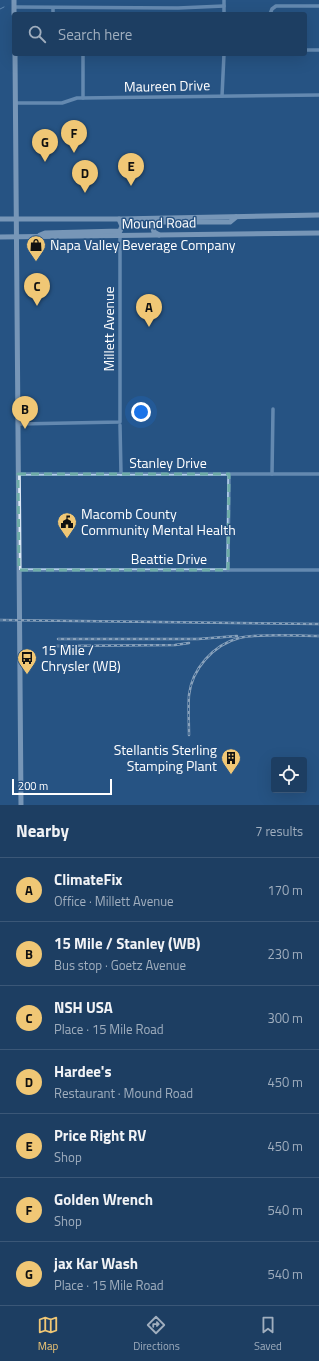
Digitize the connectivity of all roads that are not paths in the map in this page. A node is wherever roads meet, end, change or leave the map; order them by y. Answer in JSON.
{"nodes":[{"id":1,"x":14,"y":0,"type":"edge"},
{"id":2,"x":224,"y":0,"type":"edge"},
{"id":3,"x":224,"y":6,"type":"junction"},
{"id":4,"x":319,"y":6,"type":"edge"},
{"id":5,"x":14,"y":7,"type":"junction"},
{"id":6,"x":53,"y":8,"type":"junction"},
{"id":7,"x":14,"y":12,"type":"edge"},
{"id":8,"x":53,"y":12,"type":"edge"},
{"id":9,"x":224,"y":12,"type":"edge"},
{"id":10,"x":271,"y":12,"type":"edge"},
{"id":11,"x":307,"y":50,"type":"edge"},
{"id":12,"x":319,"y":50,"type":"edge"},
{"id":13,"x":14,"y":56,"type":"edge"},
{"id":14,"x":83,"y":56,"type":"edge"},
{"id":15,"x":224,"y":56,"type":"edge"},
{"id":16,"x":319,"y":95,"type":"edge"},
{"id":17,"x":222,"y":96,"type":"junction"},
{"id":18,"x":83,"y":98,"type":"junction"},
{"id":19,"x":15,"y":103,"type":"junction"},
{"id":20,"x":319,"y":215,"type":"edge"},
{"id":21,"x":237,"y":217,"type":"junction"},
{"id":22,"x":0,"y":219,"type":"edge"},
{"id":23,"x":16,"y":219,"type":"junction"},
{"id":24,"x":119,"y":219,"type":"junction"},
{"id":25,"x":319,"y":233,"type":"edge"},
{"id":26,"x":120,"y":235,"type":"junction"},
{"id":27,"x":159,"y":235,"type":"junction"},
{"id":28,"x":0,"y":237,"type":"edge"},
{"id":29,"x":16,"y":237,"type":"junction"},
{"id":30,"x":33,"y":237,"type":"junction"},
{"id":31,"x":273,"y":409,"type":"dead end"},
{"id":32,"x":120,"y":423,"type":"junction"},
{"id":33,"x":18,"y":424,"type":"junction"},
{"id":34,"x":18,"y":474,"type":"junction"},
{"id":35,"x":120,"y":474,"type":"junction"},
{"id":36,"x":229,"y":474,"type":"junction"},
{"id":37,"x":272,"y":474,"type":"junction"},
{"id":38,"x":319,"y":474,"type":"edge"},
{"id":39,"x":19,"y":570,"type":"junction"},
{"id":40,"x":228,"y":570,"type":"junction"},
{"id":41,"x":319,"y":570,"type":"edge"},
{"id":42,"x":21,"y":805,"type":"edge"}],
"edges":[{"from":1,"to":5,"type":"main road"},
{"from":2,"to":3,"type":"street"},
{"from":3,"to":6,"type":"street"},
{"from":3,"to":9,"type":"street"},
{"from":4,"to":10,"type":"street"},
{"from":5,"to":6,"type":"street"},
{"from":5,"to":7,"type":"main road"},
{"from":6,"to":8,"type":"street"},
{"from":11,"to":12,"type":"street"},
{"from":13,"to":19,"type":"main road"},
{"from":14,"to":18,"type":"street"},
{"from":15,"to":17,"type":"street"},
{"from":16,"to":17,"type":"street","name":"Maureen Drive"},
{"from":17,"to":18,"type":"street","name":"Maureen Drive"},
{"from":18,"to":19,"type":"street","name":"Maureen Drive"},
{"from":19,"to":23,"type":"main road"},
{"from":20,"to":21,"type":"main road","name":"Mound Road"},
{"from":21,"to":24,"type":"main road","name":"Mound Road"},
{"from":21,"to":27,"type":"main road"},
{"from":22,"to":23,"type":"main road","name":"Mound Road"},
{"from":23,"to":24,"type":"main road","name":"Mound Road"},
{"from":23,"to":29,"type":"main road"},
{"from":24,"to":30,"type":"main road"},
{"from":25,"to":27,"type":"main road","name":"Mound Road"},
{"from":26,"to":27,"type":"main road","name":"Mound Road"},
{"from":26,"to":30,"type":"main road","name":"Mound Road"},
{"from":26,"to":32,"type":"street","name":"Millett Avenue"},
{"from":28,"to":29,"type":"main road","name":"Mound Road"},
{"from":29,"to":30,"type":"main road","name":"Mound Road"},
{"from":29,"to":33,"type":"main road"},
{"from":31,"to":37,"type":"street"},
{"from":32,"to":33,"type":"street"},
{"from":32,"to":35,"type":"street","name":"Millett Avenue"},
{"from":33,"to":34,"type":"main road"},
{"from":34,"to":35,"type":"street","name":"Stanley Drive"},
{"from":34,"to":39,"type":"main road"},
{"from":35,"to":36,"type":"street","name":"Stanley Drive"},
{"from":36,"to":37,"type":"street","name":"Stanley Drive"},
{"from":36,"to":40,"type":"street"},
{"from":37,"to":38,"type":"street","name":"Stanley Drive"},
{"from":39,"to":40,"type":"street","name":"Beattie Drive"},
{"from":39,"to":42,"type":"main road"},
{"from":40,"to":41,"type":"street","name":"Beattie Drive"}]}
